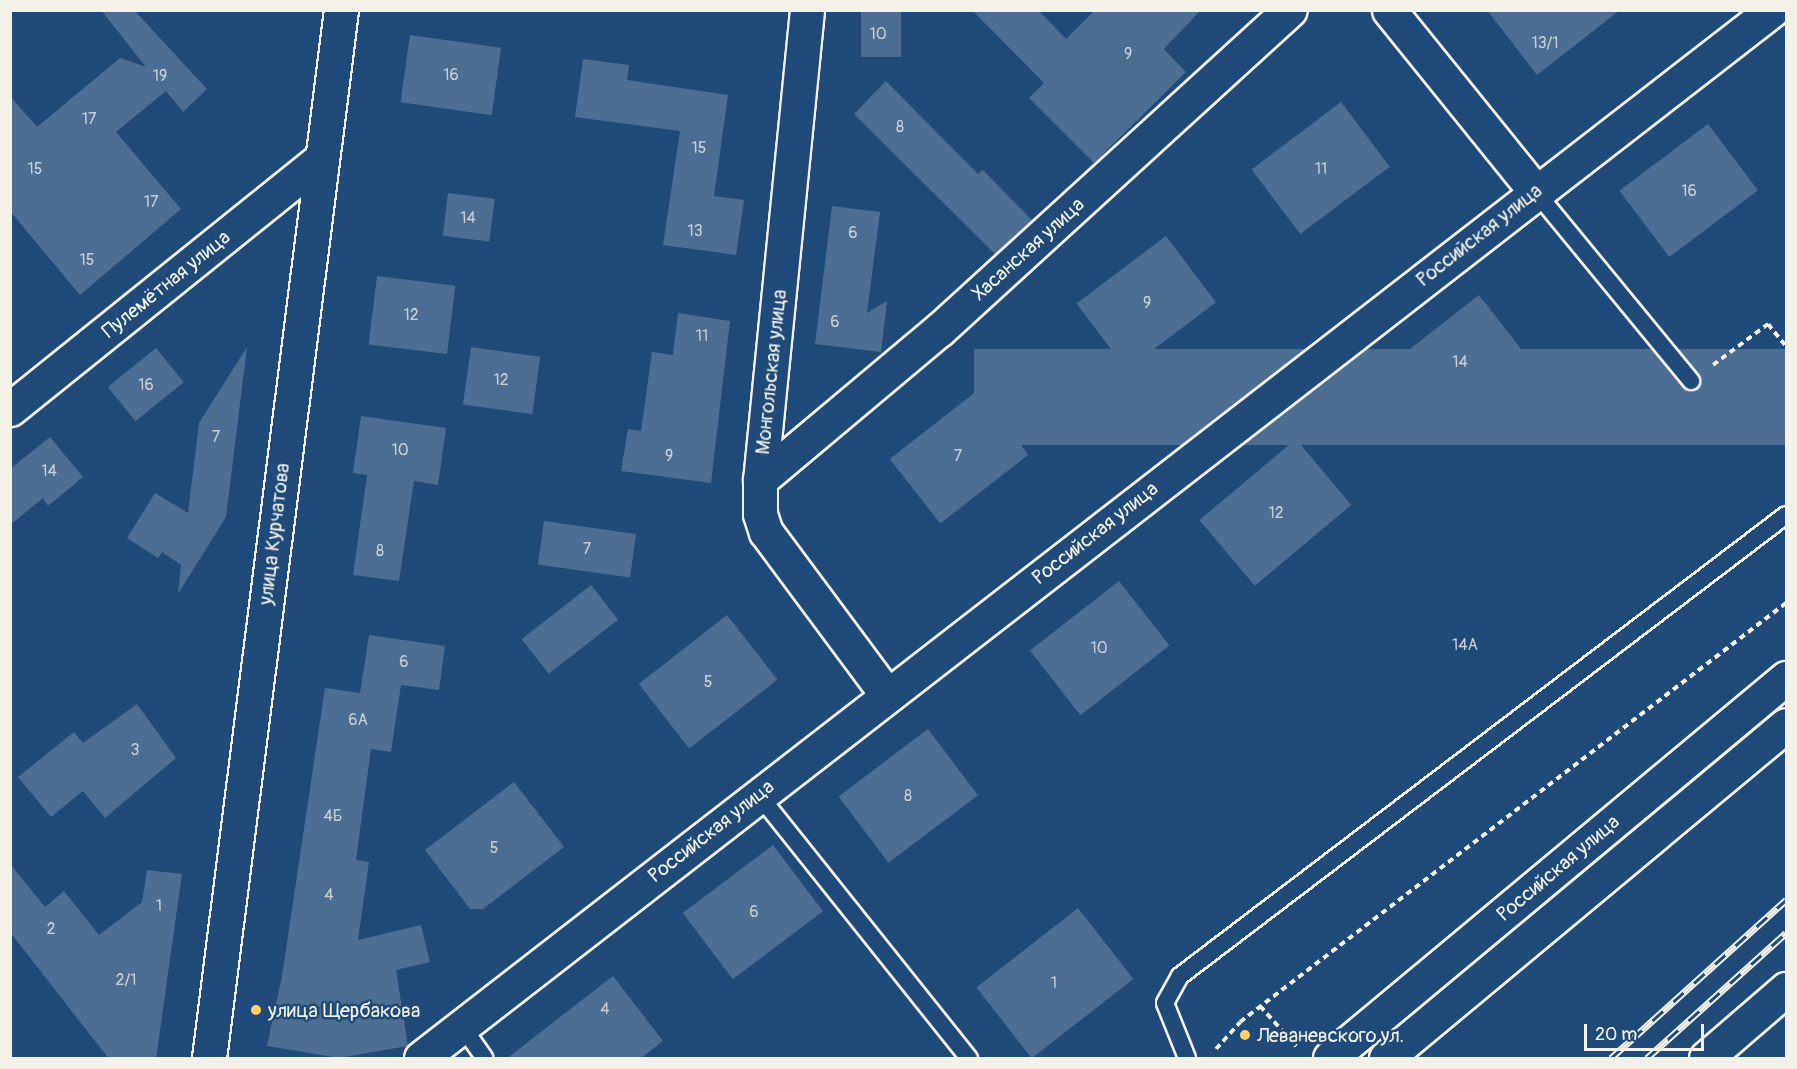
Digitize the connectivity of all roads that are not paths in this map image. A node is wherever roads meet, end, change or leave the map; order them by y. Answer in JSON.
{"nodes":[{"id":1,"x":341,"y":10,"type":"edge"},
{"id":2,"x":807,"y":10,"type":"edge"},
{"id":3,"x":1290,"y":10,"type":"edge"},
{"id":4,"x":1389,"y":10,"type":"edge"},
{"id":5,"x":1772,"y":10,"type":"edge"},
{"id":6,"x":321,"y":159,"type":"junction"},
{"id":7,"x":1535,"y":191,"type":"junction"},
{"id":8,"x":1691,"y":381,"type":"road end"},
{"id":9,"x":10,"y":409,"type":"edge"},
{"id":10,"x":760,"y":480,"type":"junction"},
{"id":11,"x":1786,"y":515,"type":"edge"},
{"id":12,"x":1786,"y":678,"type":"edge"},
{"id":13,"x":886,"y":695,"type":"junction"},
{"id":14,"x":1786,"y":725,"type":"edge"},
{"id":15,"x":758,"y":794,"type":"junction"},
{"id":16,"x":1786,"y":988,"type":"edge"},
{"id":17,"x":462,"y":1026,"type":"junction"},
{"id":18,"x":1314,"y":1054,"type":"edge"},
{"id":19,"x":209,"y":1059,"type":"edge"},
{"id":20,"x":421,"y":1059,"type":"edge"},
{"id":21,"x":484,"y":1059,"type":"edge"},
{"id":22,"x":969,"y":1059,"type":"edge"},
{"id":23,"x":1186,"y":1059,"type":"edge"},
{"id":24,"x":1386,"y":1059,"type":"edge"},
{"id":25,"x":1706,"y":1059,"type":"edge"}],
"edges":[{"from":1,"to":6,"type":"street","name":"улица Курчатова"},
{"from":2,"to":10,"type":"street","name":"Монгольская улица"},
{"from":3,"to":10,"type":"street","name":"Хасанская улица"},
{"from":4,"to":7,"type":"street"},
{"from":5,"to":7,"type":"street","name":"Российская улица"},
{"from":6,"to":9,"type":"street","name":"Пулемётная улица"},
{"from":6,"to":19,"type":"street","name":"улица Курчатова"},
{"from":7,"to":8,"type":"lane"},
{"from":7,"to":13,"type":"street","name":"Российская улица"},
{"from":10,"to":13,"type":"street","name":"Монгольская улица"},
{"from":11,"to":23,"type":"lane"},
{"from":12,"to":18,"type":"street","name":"Российская улица"},
{"from":13,"to":15,"type":"street","name":"Российская улица"},
{"from":14,"to":24,"type":"street","name":"Российская улица"},
{"from":15,"to":17,"type":"street","name":"Российская улица"},
{"from":15,"to":22,"type":"lane"},
{"from":16,"to":25,"type":"street"},
{"from":17,"to":20,"type":"street","name":"Российская улица"},
{"from":17,"to":21,"type":"lane"}]}
